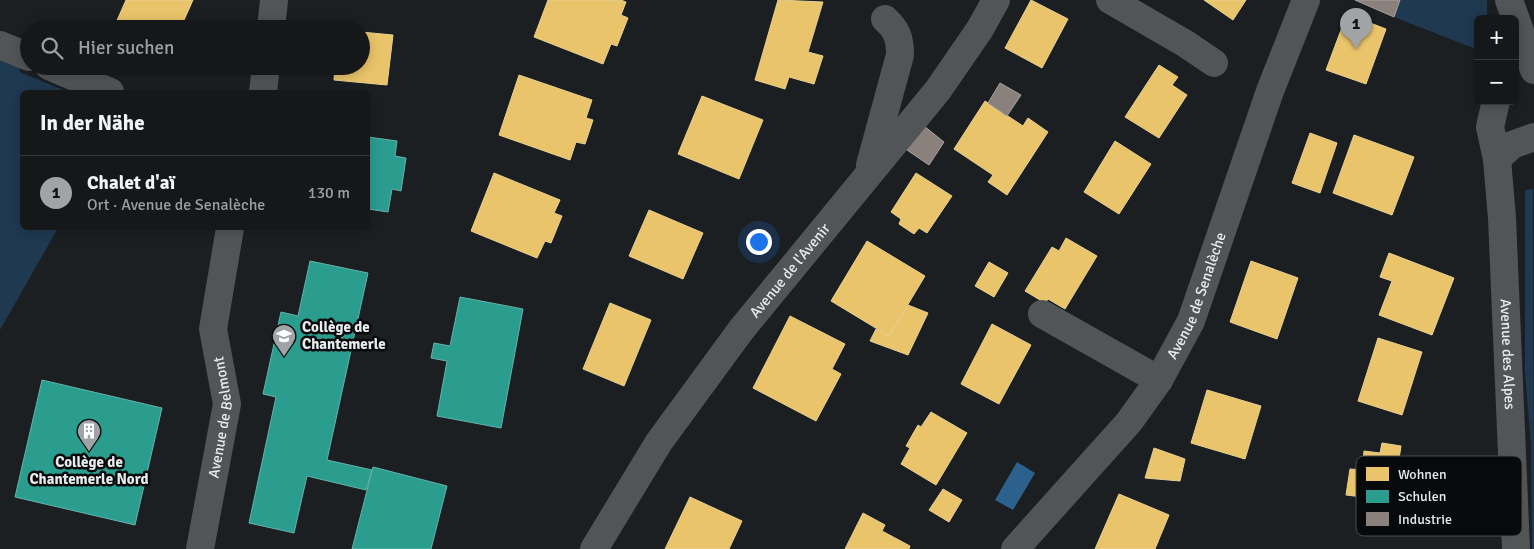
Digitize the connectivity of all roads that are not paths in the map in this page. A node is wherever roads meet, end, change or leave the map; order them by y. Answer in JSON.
{"nodes":[{"id":1,"x":274,"y":0,"type":"edge"},
{"id":2,"x":996,"y":0,"type":"edge"},
{"id":3,"x":1110,"y":0,"type":"edge"},
{"id":4,"x":1306,"y":0,"type":"edge"},
{"id":5,"x":1510,"y":0,"type":"edge"},
{"id":6,"x":885,"y":19,"type":"dead end"},
{"id":7,"x":271,"y":20,"type":"edge"},
{"id":8,"x":0,"y":45,"type":"edge"},
{"id":9,"x":1520,"y":49,"type":"edge"},
{"id":10,"x":20,"y":53,"type":"edge"},
{"id":11,"x":1214,"y":63,"type":"dead end"},
{"id":12,"x":1534,"y":70,"type":"edge"},
{"id":13,"x":70,"y":75,"type":"edge"},
{"id":14,"x":265,"y":75,"type":"edge"},
{"id":15,"x":105,"y":90,"type":"edge"},
{"id":16,"x":264,"y":90,"type":"edge"},
{"id":17,"x":1495,"y":105,"type":"edge"},
{"id":18,"x":1534,"y":137,"type":"edge"},
{"id":19,"x":1497,"y":159,"type":"junction"},
{"id":20,"x":868,"y":174,"type":"junction"},
{"id":21,"x":230,"y":230,"type":"edge"},
{"id":22,"x":1042,"y":314,"type":"dead end"},
{"id":23,"x":1159,"y":380,"type":"junction"},
{"id":24,"x":1512,"y":456,"type":"edge"},
{"id":25,"x":1515,"y":536,"type":"edge"},
{"id":26,"x":200,"y":549,"type":"edge"},
{"id":27,"x":594,"y":549,"type":"edge"},
{"id":28,"x":1015,"y":549,"type":"edge"},
{"id":29,"x":1516,"y":549,"type":"edge"}],
"edges":[{"from":1,"to":7,"type":"street"},
{"from":2,"to":20,"type":"street","name":"Avenue de l'Avenir"},
{"from":3,"to":11,"type":"street"},
{"from":4,"to":23,"type":"street","name":"Avenue de Senalèche"},
{"from":5,"to":9,"type":"street"},
{"from":6,"to":20,"type":"street"},
{"from":8,"to":10,"type":"street"},
{"from":9,"to":12,"type":"street"},
{"from":13,"to":15,"type":"street"},
{"from":14,"to":16,"type":"street"},
{"from":17,"to":19,"type":"street","name":"Avenue des Alpes"},
{"from":18,"to":19,"type":"street"},
{"from":19,"to":24,"type":"street","name":"Avenue des Alpes"},
{"from":20,"to":27,"type":"street","name":"Avenue de l'Avenir"},
{"from":21,"to":26,"type":"street","name":"Avenue de Belmont"},
{"from":22,"to":23,"type":"street"},
{"from":23,"to":28,"type":"street","name":"Avenue de Senalèche"},
{"from":25,"to":29,"type":"street","name":"Avenue des Alpes"}]}
